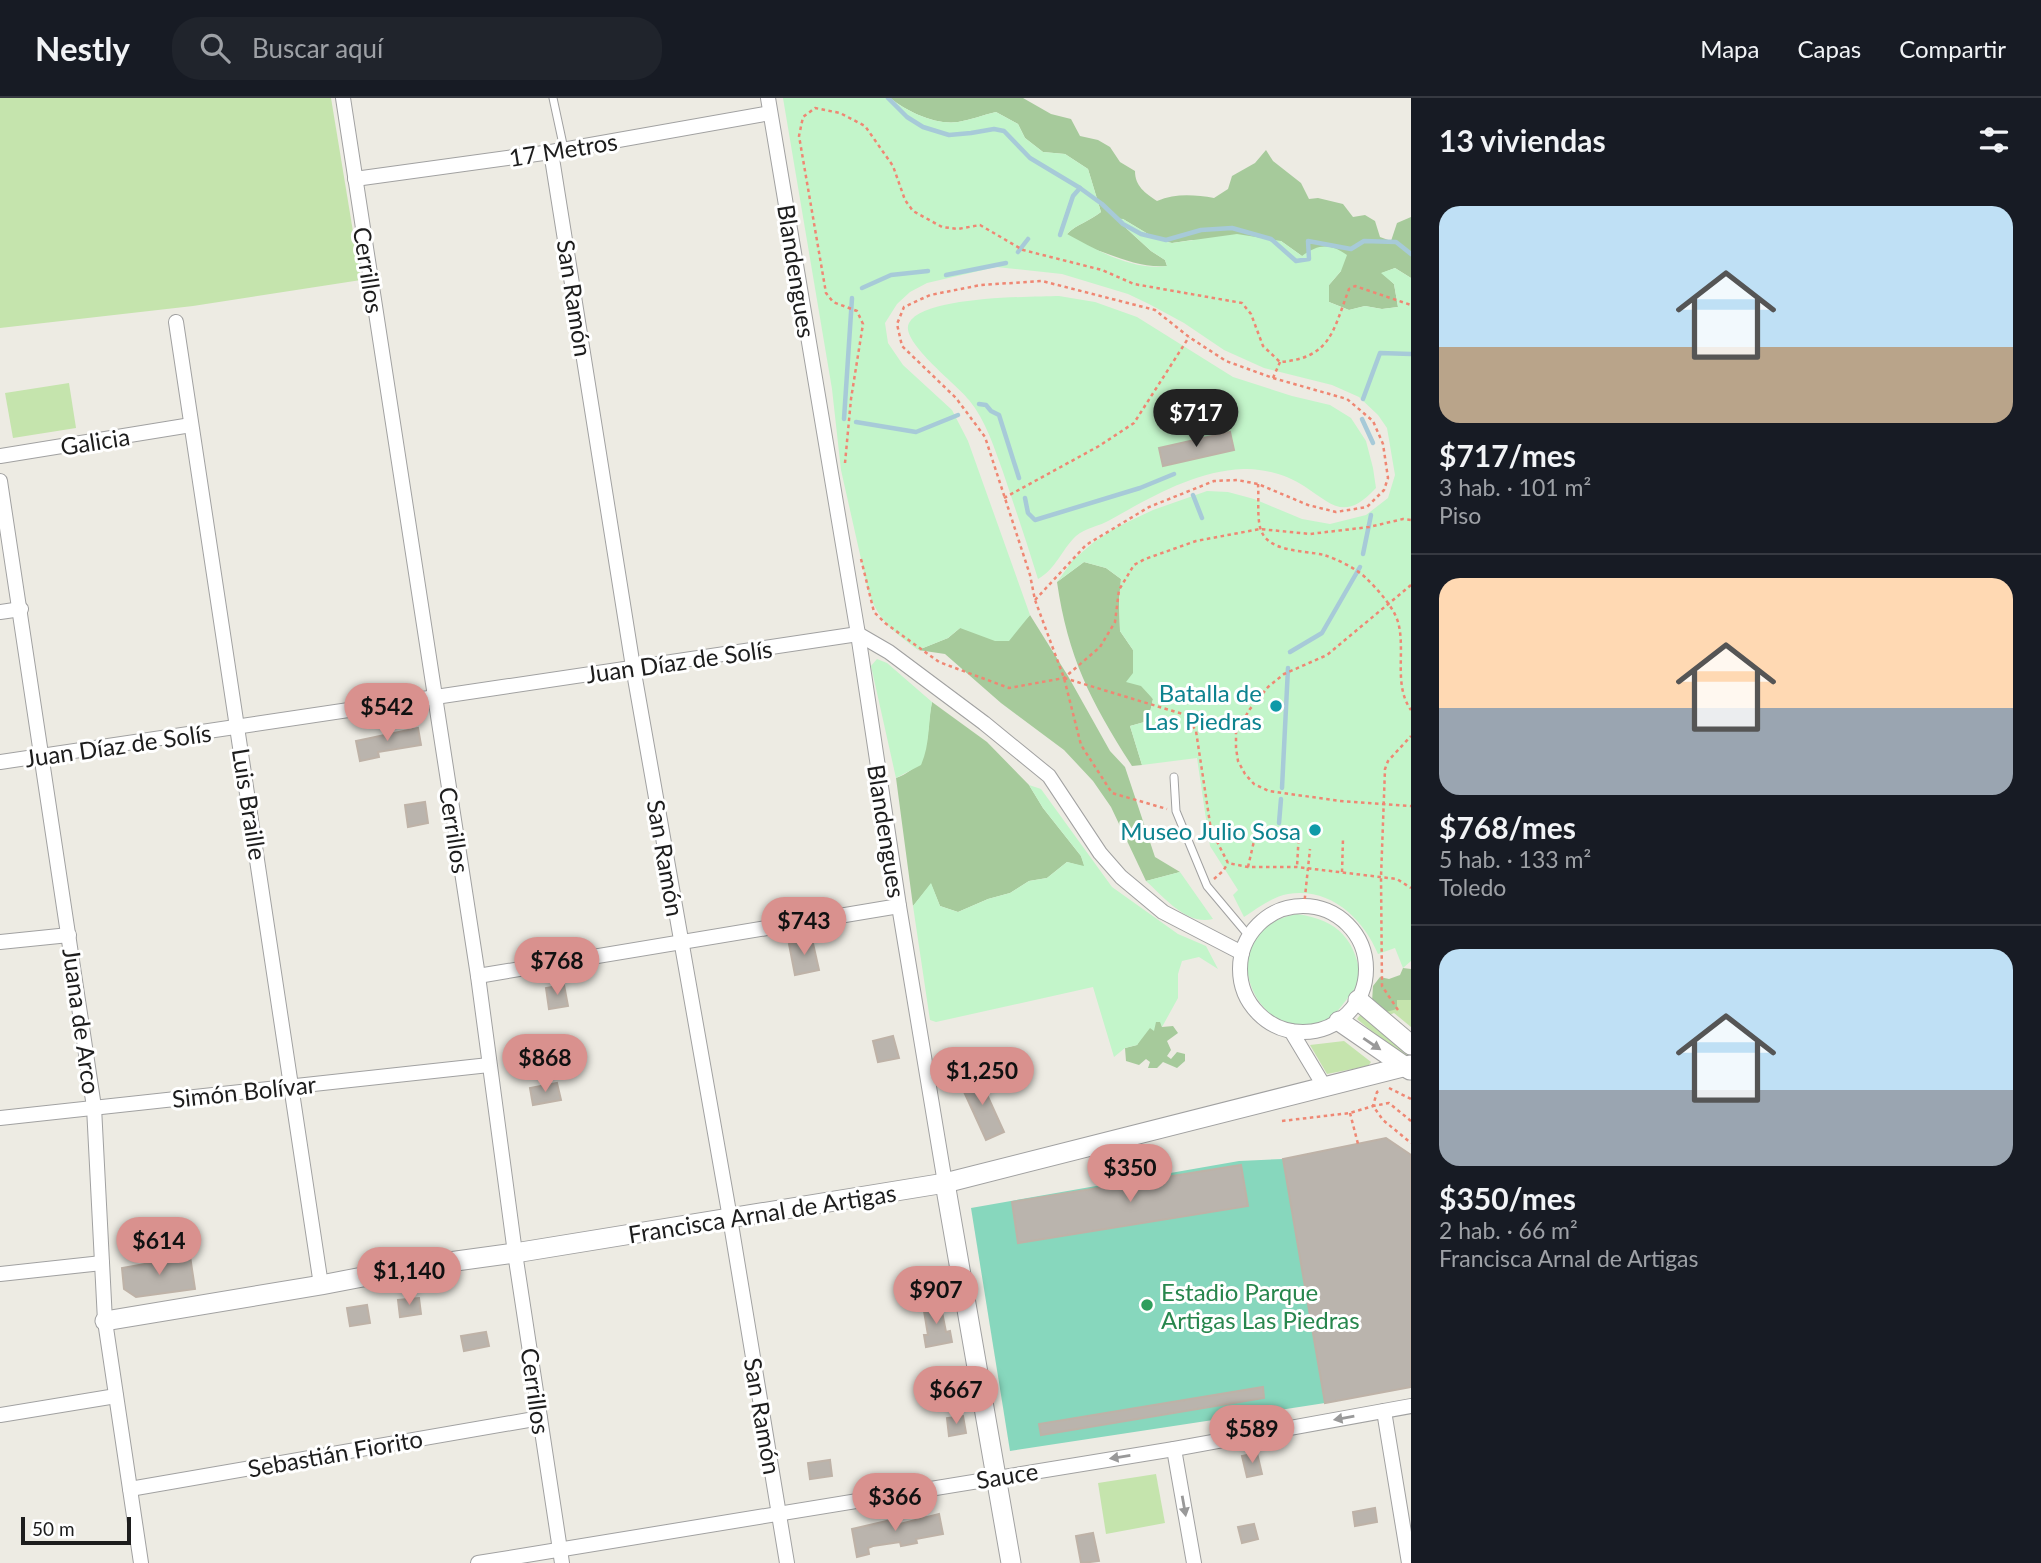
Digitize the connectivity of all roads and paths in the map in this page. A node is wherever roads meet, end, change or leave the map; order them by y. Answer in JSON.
{"nodes":[{"id":1,"x":343,"y":98,"type":"edge"},
{"id":2,"x":553,"y":98,"type":"edge"},
{"id":3,"x":768,"y":98,"type":"edge"},
{"id":4,"x":771,"y":113,"type":"junction"},
{"id":5,"x":558,"y":150,"type":"junction"},
{"id":6,"x":355,"y":179,"type":"junction"},
{"id":7,"x":1411,"y":305,"type":"edge"},
{"id":8,"x":176,"y":322,"type":"dead end"},
{"id":9,"x":1189,"y":337,"type":"junction"},
{"id":10,"x":1280,"y":362,"type":"junction"},
{"id":11,"x":1273,"y":378,"type":"junction"},
{"id":12,"x":191,"y":425,"type":"junction"},
{"id":13,"x":0,"y":456,"type":"edge"},
{"id":14,"x":846,"y":475,"type":"dead end"},
{"id":15,"x":0,"y":481,"type":"edge"},
{"id":16,"x":1258,"y":484,"type":"junction"},
{"id":17,"x":1004,"y":498,"type":"junction"},
{"id":18,"x":1411,"y":520,"type":"edge"},
{"id":19,"x":1260,"y":528,"type":"junction"},
{"id":20,"x":859,"y":549,"type":"dead end"},
{"id":21,"x":1411,"y":585,"type":"edge"},
{"id":22,"x":1035,"y":600,"type":"junction"},
{"id":23,"x":1389,"y":604,"type":"junction"},
{"id":24,"x":21,"y":609,"type":"junction"},
{"id":25,"x":0,"y":612,"type":"edge"},
{"id":26,"x":858,"y":634,"type":"junction"},
{"id":27,"x":633,"y":667,"type":"junction"},
{"id":28,"x":1064,"y":678,"type":"junction"},
{"id":29,"x":434,"y":697,"type":"junction"},
{"id":30,"x":1411,"y":710,"type":"edge"},
{"id":31,"x":238,"y":727,"type":"junction"},
{"id":32,"x":1411,"y":736,"type":"edge"},
{"id":33,"x":43,"y":757,"type":"junction"},
{"id":34,"x":0,"y":762,"type":"edge"},
{"id":35,"x":1174,"y":777,"type":"dead end"},
{"id":36,"x":1384,"y":804,"type":"junction"},
{"id":37,"x":1411,"y":806,"type":"edge"},
{"id":38,"x":1175,"y":811,"type":"junction"},
{"id":39,"x":1343,"y":839,"type":"dead end"},
{"id":40,"x":1310,"y":849,"type":"dead end"},
{"id":41,"x":1228,"y":863,"type":"junction"},
{"id":42,"x":1248,"y":867,"type":"junction"},
{"id":43,"x":1297,"y":867,"type":"junction"},
{"id":44,"x":1307,"y":868,"type":"junction"},
{"id":45,"x":1342,"y":872,"type":"junction"},
{"id":46,"x":1381,"y":877,"type":"junction"},
{"id":47,"x":1207,"y":886,"type":"junction"},
{"id":48,"x":1411,"y":888,"type":"edge"},
{"id":49,"x":899,"y":906,"type":"junction"},
{"id":50,"x":1304,"y":906,"type":"junction"},
{"id":51,"x":69,"y":935,"type":"junction"},
{"id":52,"x":1249,"y":936,"type":"junction"},
{"id":53,"x":680,"y":941,"type":"junction"},
{"id":54,"x":0,"y":942,"type":"edge"},
{"id":55,"x":1242,"y":953,"type":"junction"},
{"id":56,"x":478,"y":976,"type":"junction"},
{"id":57,"x":1358,"y":1000,"type":"junction"},
{"id":58,"x":1405,"y":1016,"type":"dead end"},
{"id":59,"x":1339,"y":1021,"type":"junction"},
{"id":60,"x":1292,"y":1031,"type":"junction"},
{"id":61,"x":1411,"y":1045,"type":"edge"},
{"id":62,"x":489,"y":1065,"type":"junction"},
{"id":63,"x":1409,"y":1068,"type":"edge"},
{"id":64,"x":292,"y":1086,"type":"junction"},
{"id":65,"x":1324,"y":1086,"type":"junction"},
{"id":66,"x":1411,"y":1099,"type":"edge"},
{"id":67,"x":1373,"y":1106,"type":"junction"},
{"id":68,"x":94,"y":1107,"type":"junction"},
{"id":69,"x":1350,"y":1113,"type":"junction"},
{"id":70,"x":0,"y":1118,"type":"edge"},
{"id":71,"x":1282,"y":1121,"type":"dead end"},
{"id":72,"x":1411,"y":1121,"type":"edge"},
{"id":73,"x":1411,"y":1143,"type":"edge"},
{"id":74,"x":1358,"y":1144,"type":"dead end"},
{"id":75,"x":945,"y":1183,"type":"junction"},
{"id":76,"x":730,"y":1218,"type":"junction"},
{"id":77,"x":515,"y":1253,"type":"junction"},
{"id":78,"x":102,"y":1264,"type":"junction"},
{"id":79,"x":0,"y":1274,"type":"edge"},
{"id":80,"x":321,"y":1285,"type":"junction"},
{"id":81,"x":105,"y":1321,"type":"junction"},
{"id":82,"x":116,"y":1396,"type":"junction"},
{"id":83,"x":1411,"y":1406,"type":"edge"},
{"id":84,"x":1384,"y":1410,"type":"junction"},
{"id":85,"x":0,"y":1415,"type":"edge"},
{"id":86,"x":540,"y":1418,"type":"junction"},
{"id":87,"x":1174,"y":1448,"type":"junction"},
{"id":88,"x":996,"y":1477,"type":"junction"},
{"id":89,"x":130,"y":1489,"type":"junction"},
{"id":90,"x":779,"y":1513,"type":"junction"},
{"id":91,"x":561,"y":1556,"type":"edge"},
{"id":92,"x":141,"y":1563,"type":"edge"},
{"id":93,"x":478,"y":1563,"type":"edge"},
{"id":94,"x":787,"y":1563,"type":"edge"},
{"id":95,"x":1011,"y":1563,"type":"edge"},
{"id":96,"x":1194,"y":1563,"type":"edge"},
{"id":97,"x":1409,"y":1563,"type":"edge"}],
"edges":[{"from":1,"to":6,"type":"street","name":"Cerrillos"},
{"from":2,"to":5,"type":"lane"},
{"from":3,"to":4,"type":"street","name":"Blandengues"},
{"from":4,"to":5,"type":"street","name":"17 Metros"},
{"from":4,"to":26,"type":"street","name":"Blandengues"},
{"from":5,"to":6,"type":"street","name":"17 Metros"},
{"from":5,"to":27,"type":"street","name":"San Ramón"},
{"from":6,"to":29,"type":"street","name":"Cerrillos"},
{"from":7,"to":10,"type":"path"},
{"from":8,"to":12,"type":"street","name":"Luis Braille"},
{"from":9,"to":11,"type":"path"},
{"from":9,"to":17,"type":"path"},
{"from":9,"to":17,"type":"path"},
{"from":10,"to":11,"type":"path"},
{"from":10,"to":14,"type":"path"},
{"from":11,"to":16,"type":"path"},
{"from":12,"to":13,"type":"street","name":"Galicia"},
{"from":12,"to":31,"type":"street","name":"Luis Braille"},
{"from":15,"to":24,"type":"street","name":"Juana de Arco"},
{"from":16,"to":19,"type":"path"},
{"from":16,"to":22,"type":"path"},
{"from":17,"to":22,"type":"path"},
{"from":18,"to":19,"type":"path"},
{"from":19,"to":23,"type":"path"},
{"from":19,"to":28,"type":"path"},
{"from":20,"to":28,"type":"path"},
{"from":21,"to":23,"type":"path"},
{"from":22,"to":28,"type":"path"},
{"from":23,"to":30,"type":"path"},
{"from":23,"to":36,"type":"path"},
{"from":24,"to":25,"type":"street"},
{"from":24,"to":33,"type":"street","name":"Juana de Arco"},
{"from":26,"to":27,"type":"street","name":"Juan Díaz de Solís"},
{"from":26,"to":49,"type":"street","name":"Blandengues"},
{"from":26,"to":55,"type":"street"},
{"from":27,"to":29,"type":"street","name":"Juan Díaz de Solís"},
{"from":27,"to":53,"type":"street","name":"San Ramón"},
{"from":28,"to":38,"type":"path"},
{"from":28,"to":41,"type":"path"},
{"from":29,"to":31,"type":"street","name":"Juan Díaz de Solís"},
{"from":29,"to":56,"type":"street","name":"Cerrillos"},
{"from":31,"to":33,"type":"street","name":"Juan Díaz de Solís"},
{"from":31,"to":64,"type":"street","name":"Luis Braille"},
{"from":32,"to":36,"type":"path"},
{"from":33,"to":34,"type":"street","name":"Juan Díaz de Solís"},
{"from":33,"to":51,"type":"street","name":"Juana de Arco"},
{"from":35,"to":38,"type":"lane"},
{"from":36,"to":37,"type":"path"},
{"from":36,"to":46,"type":"path"},
{"from":38,"to":47,"type":"lane"},
{"from":39,"to":45,"type":"path"},
{"from":40,"to":44,"type":"path"},
{"from":41,"to":42,"type":"path"},
{"from":41,"to":47,"type":"path"},
{"from":42,"to":43,"type":"path"},
{"from":42,"to":43,"type":"path"},
{"from":43,"to":44,"type":"path"},
{"from":44,"to":45,"type":"path"},
{"from":44,"to":50,"type":"path"},
{"from":45,"to":46,"type":"path"},
{"from":46,"to":48,"type":"path"},
{"from":46,"to":58,"type":"path"},
{"from":47,"to":52,"type":"lane"},
{"from":49,"to":53,"type":"street"},
{"from":49,"to":75,"type":"street","name":"Blandengues"},
{"from":50,"to":52,"type":"street"},
{"from":50,"to":57,"type":"street"},
{"from":51,"to":54,"type":"street"},
{"from":51,"to":68,"type":"street","name":"Juana de Arco"},
{"from":52,"to":55,"type":"street"},
{"from":53,"to":56,"type":"street"},
{"from":53,"to":76,"type":"street","name":"San Ramón"},
{"from":55,"to":60,"type":"street"},
{"from":56,"to":62,"type":"street","name":"Cerrillos"},
{"from":57,"to":59,"type":"street"},
{"from":57,"to":61,"type":"street"},
{"from":59,"to":60,"type":"street"},
{"from":59,"to":63,"type":"street","one_way":true},
{"from":60,"to":65,"type":"street"},
{"from":62,"to":64,"type":"street","name":"Simón Bolívar"},
{"from":62,"to":77,"type":"street","name":"Cerrillos"},
{"from":63,"to":65,"type":"street","name":"Francisca Arnal de Artigas"},
{"from":64,"to":68,"type":"street","name":"Simón Bolívar"},
{"from":64,"to":80,"type":"street","name":"Luis Braille"},
{"from":65,"to":75,"type":"street","name":"Francisca Arnal de Artigas"},
{"from":66,"to":67,"type":"path"},
{"from":67,"to":69,"type":"path"},
{"from":67,"to":72,"type":"path"},
{"from":67,"to":73,"type":"path"},
{"from":68,"to":70,"type":"street","name":"Simón Bolívar"},
{"from":68,"to":78,"type":"street","name":"Juana de Arco"},
{"from":69,"to":71,"type":"path"},
{"from":69,"to":74,"type":"path"},
{"from":75,"to":76,"type":"street","name":"Francisca Arnal de Artigas"},
{"from":75,"to":88,"type":"street","name":"Blandengues"},
{"from":76,"to":77,"type":"street","name":"Francisca Arnal de Artigas"},
{"from":76,"to":90,"type":"street","name":"San Ramón"},
{"from":77,"to":80,"type":"street","name":"Francisca Arnal de Artigas"},
{"from":77,"to":86,"type":"street","name":"Cerrillos"},
{"from":78,"to":79,"type":"street"},
{"from":78,"to":81,"type":"street","name":"Juana de Arco"},
{"from":80,"to":81,"type":"street","name":"Francisca Arnal de Artigas"},
{"from":81,"to":82,"type":"street","name":"Juana de Arco"},
{"from":82,"to":85,"type":"street"},
{"from":82,"to":89,"type":"street","name":"Juana de Arco"},
{"from":83,"to":84,"type":"street","name":"Sauce"},
{"from":84,"to":87,"type":"street","name":"Sauce","one_way":true},
{"from":84,"to":97,"type":"street"},
{"from":86,"to":89,"type":"street","name":"Sebastián Fiorito"},
{"from":86,"to":91,"type":"street","name":"Cerrillos"},
{"from":87,"to":88,"type":"street","name":"Sauce","one_way":true},
{"from":87,"to":96,"type":"street","one_way":true},
{"from":88,"to":90,"type":"street","name":"Sauce"},
{"from":88,"to":95,"type":"street","name":"Blandengues"},
{"from":89,"to":92,"type":"street","name":"Juana de Arco"},
{"from":90,"to":91,"type":"street","name":"Sauce"},
{"from":90,"to":94,"type":"street","name":"San Ramón"},
{"from":91,"to":93,"type":"street","name":"Sauce"}]}
